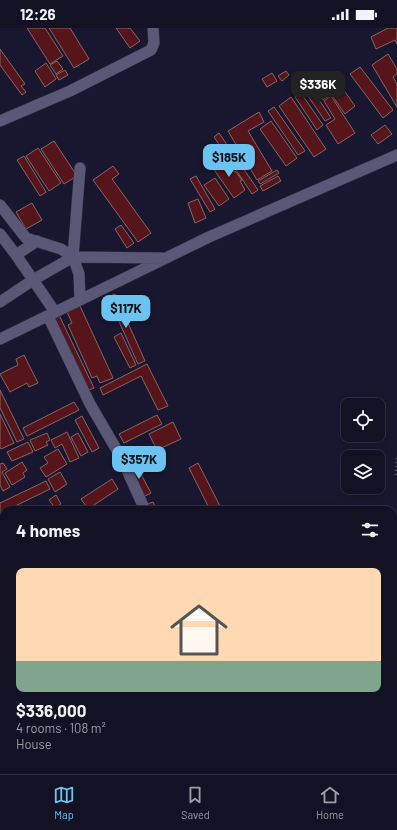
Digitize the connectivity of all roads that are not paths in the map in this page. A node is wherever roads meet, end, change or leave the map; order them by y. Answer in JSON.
{"nodes":[{"id":1,"x":153,"y":28,"type":"edge"},
{"id":2,"x":0,"y":121,"type":"edge"},
{"id":3,"x":397,"y":155,"type":"edge"},
{"id":4,"x":80,"y":168,"type":"dead end"},
{"id":5,"x":0,"y":205,"type":"edge"},
{"id":6,"x":0,"y":234,"type":"edge"},
{"id":7,"x":37,"y":241,"type":"junction"},
{"id":8,"x":16,"y":256,"type":"junction"},
{"id":9,"x":73,"y":257,"type":"junction"},
{"id":10,"x":165,"y":258,"type":"junction"},
{"id":11,"x":34,"y":280,"type":"junction"},
{"id":12,"x":80,"y":300,"type":"junction"},
{"id":13,"x":0,"y":302,"type":"edge"},
{"id":14,"x":52,"y":314,"type":"junction"},
{"id":15,"x":0,"y":339,"type":"edge"},
{"id":16,"x":143,"y":506,"type":"edge"}],
"edges":[{"from":1,"to":2,"type":"street"},
{"from":3,"to":10,"type":"street"},
{"from":4,"to":9,"type":"street"},
{"from":5,"to":7,"type":"street"},
{"from":6,"to":8,"type":"street"},
{"from":7,"to":8,"type":"street"},
{"from":7,"to":9,"type":"street"},
{"from":8,"to":11,"type":"street"},
{"from":9,"to":10,"type":"street"},
{"from":9,"to":11,"type":"street"},
{"from":9,"to":12,"type":"street"},
{"from":10,"to":12,"type":"street"},
{"from":11,"to":13,"type":"street"},
{"from":11,"to":14,"type":"street"},
{"from":12,"to":14,"type":"street"},
{"from":14,"to":15,"type":"street"},
{"from":14,"to":16,"type":"street"}]}
